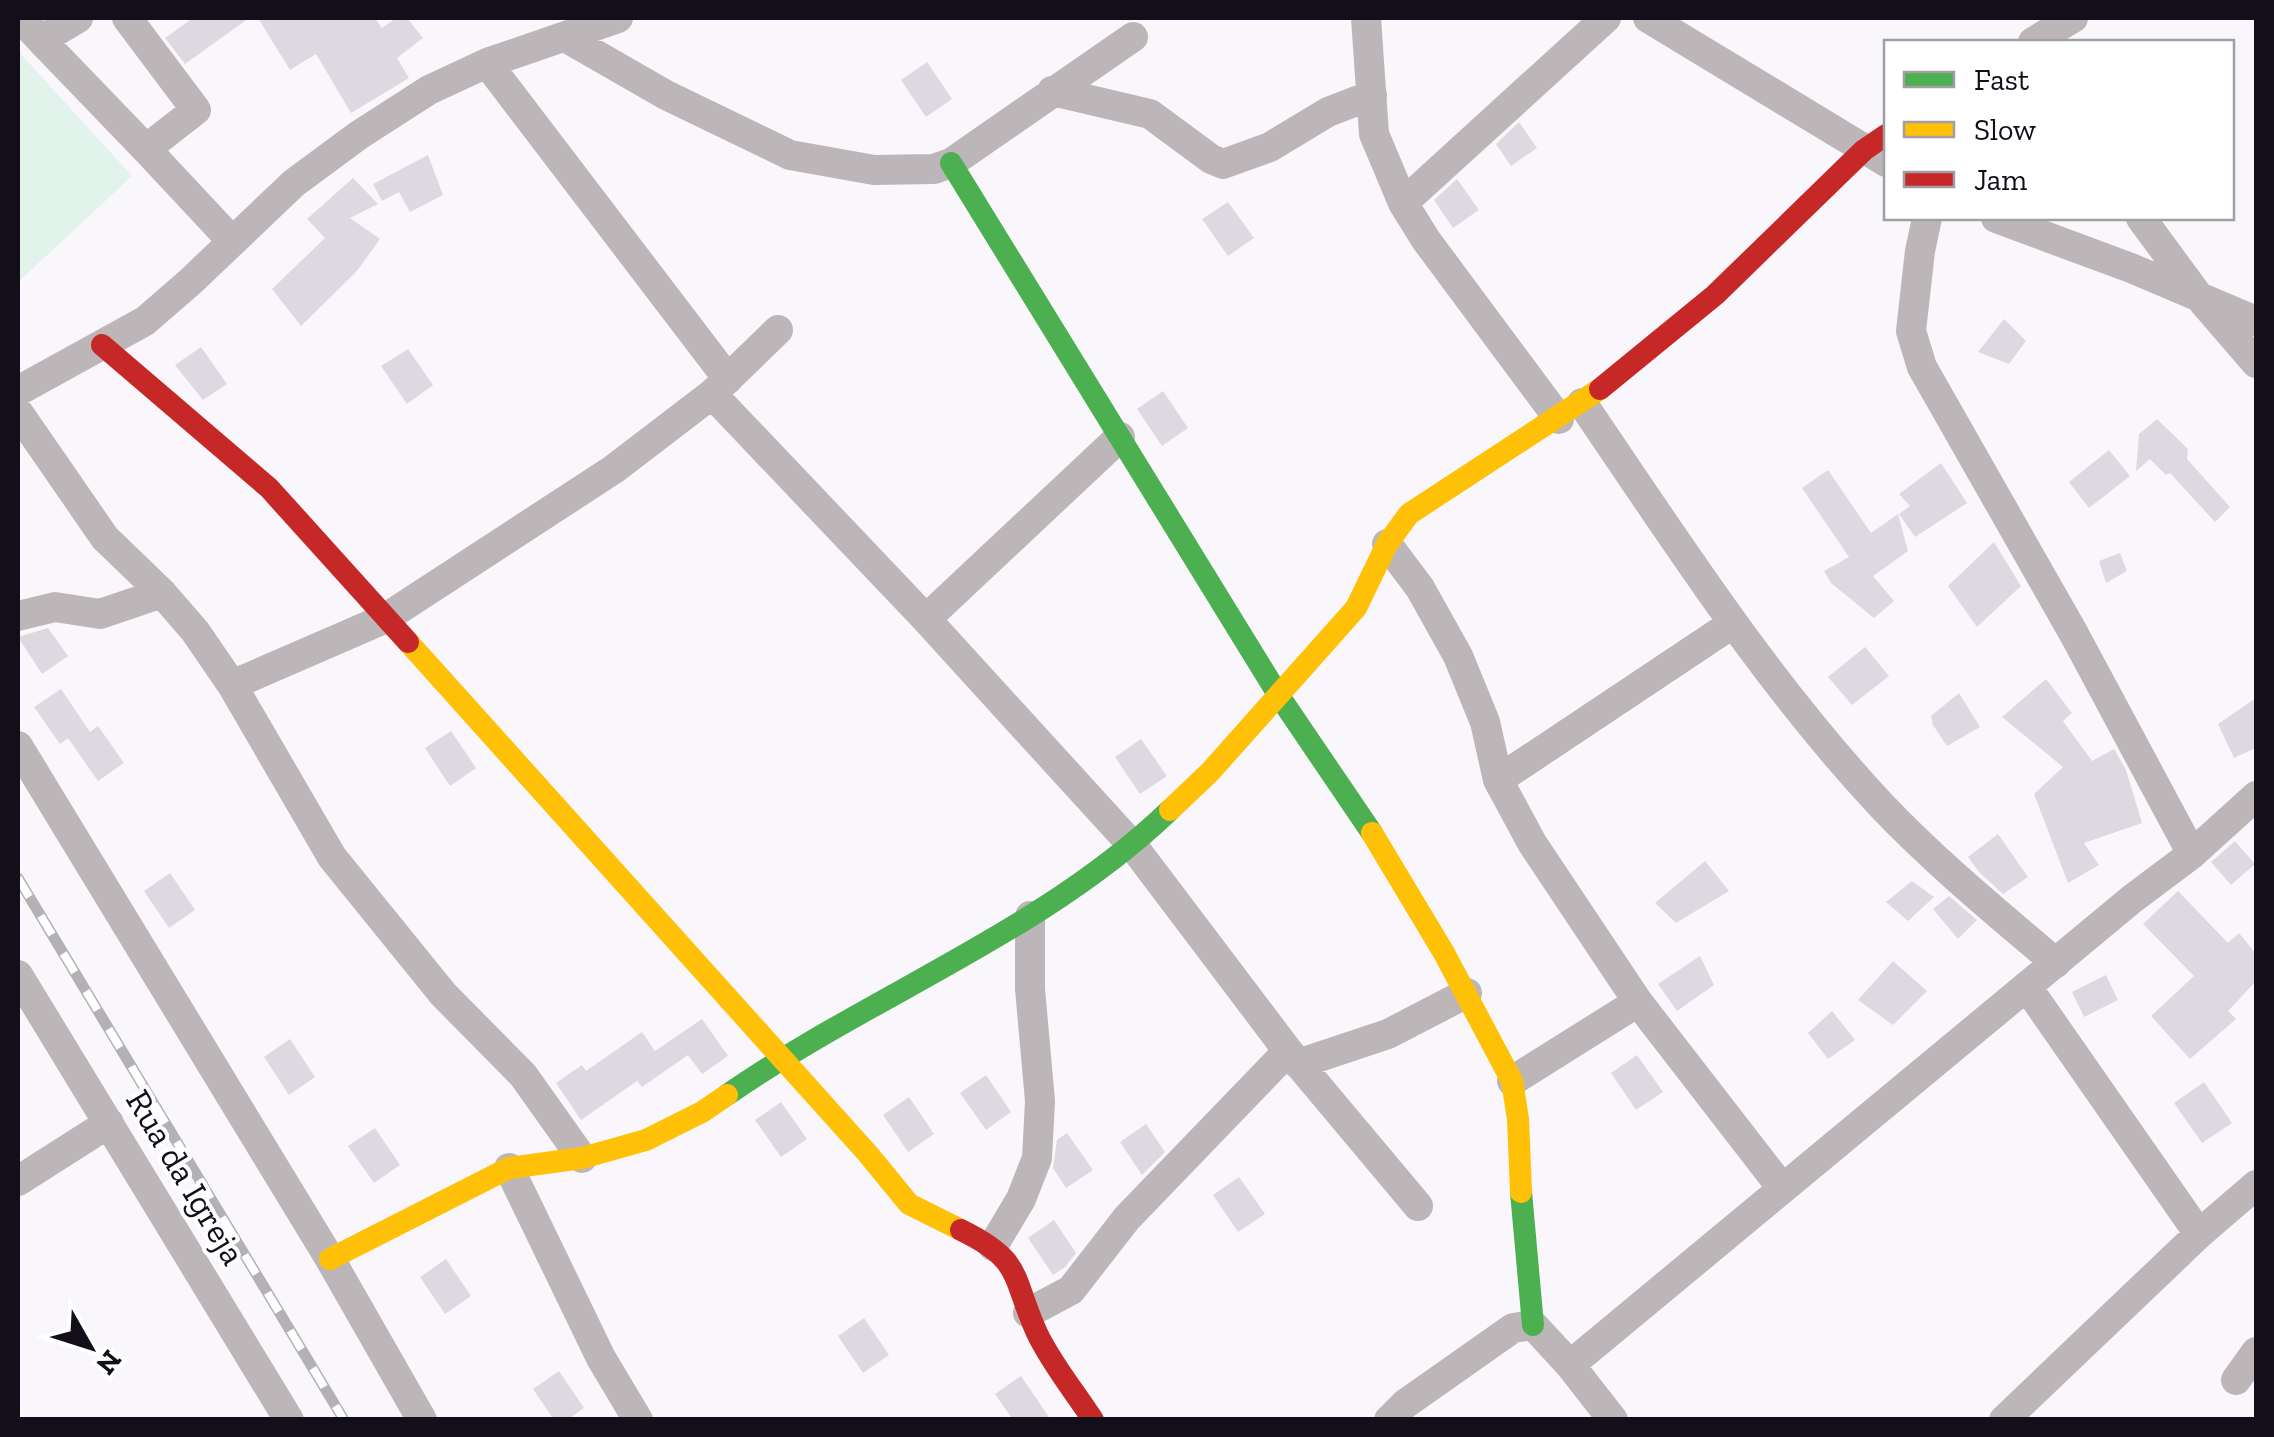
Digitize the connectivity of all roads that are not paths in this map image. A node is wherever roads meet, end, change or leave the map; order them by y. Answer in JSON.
{"nodes":[{"id":1,"x":20,"y":18,"type":"edge"},
{"id":2,"x":78,"y":18,"type":"edge"},
{"id":3,"x":127,"y":18,"type":"edge"},
{"id":4,"x":618,"y":18,"type":"edge"},
{"id":5,"x":1366,"y":18,"type":"edge"},
{"id":6,"x":1606,"y":18,"type":"edge"},
{"id":7,"x":1648,"y":18,"type":"edge"},
{"id":8,"x":2072,"y":18,"type":"edge"},
{"id":9,"x":564,"y":37,"type":"junction"},
{"id":10,"x":1133,"y":37,"type":"dead end"},
{"id":11,"x":41,"y":40,"type":"junction"},
{"id":12,"x":2036,"y":40,"type":"edge"},
{"id":13,"x":486,"y":62,"type":"junction"},
{"id":14,"x":1052,"y":91,"type":"junction"},
{"id":15,"x":1372,"y":95,"type":"junction"},
{"id":16,"x":146,"y":148,"type":"junction"},
{"id":17,"x":1879,"y":149,"type":"edge"},
{"id":18,"x":951,"y":163,"type":"junction"},
{"id":19,"x":1403,"y":203,"type":"junction"},
{"id":20,"x":1927,"y":220,"type":"edge"},
{"id":21,"x":2001,"y":220,"type":"edge"},
{"id":22,"x":2142,"y":220,"type":"edge"},
{"id":23,"x":232,"y":241,"type":"junction"},
{"id":24,"x":2199,"y":297,"type":"junction"},
{"id":25,"x":2256,"y":321,"type":"edge"},
{"id":26,"x":778,"y":330,"type":"dead end"},
{"id":27,"x":102,"y":345,"type":"junction"},
{"id":28,"x":2256,"y":364,"type":"edge"},
{"id":29,"x":720,"y":386,"type":"junction"},
{"id":30,"x":18,"y":391,"type":"edge"},
{"id":31,"x":1571,"y":411,"type":"junction"},
{"id":32,"x":18,"y":412,"type":"edge"},
{"id":33,"x":1120,"y":437,"type":"junction"},
{"id":34,"x":1387,"y":544,"type":"junction"},
{"id":35,"x":162,"y":592,"type":"junction"},
{"id":36,"x":18,"y":616,"type":"edge"},
{"id":37,"x":384,"y":619,"type":"junction"},
{"id":38,"x":926,"y":619,"type":"junction"},
{"id":39,"x":1732,"y":624,"type":"junction"},
{"id":40,"x":232,"y":685,"type":"junction"},
{"id":41,"x":1279,"y":696,"type":"junction"},
{"id":42,"x":18,"y":746,"type":"edge"},
{"id":43,"x":1498,"y":780,"type":"junction"},
{"id":44,"x":2256,"y":796,"type":"edge"},
{"id":45,"x":1133,"y":846,"type":"junction"},
{"id":46,"x":2192,"y":854,"type":"junction"},
{"id":47,"x":1030,"y":916,"type":"junction"},
{"id":48,"x":2056,"y":963,"type":"junction"},
{"id":49,"x":18,"y":975,"type":"edge"},
{"id":50,"x":2027,"y":987,"type":"junction"},
{"id":51,"x":1466,"y":993,"type":"junction"},
{"id":52,"x":1638,"y":1002,"type":"junction"},
{"id":53,"x":780,"y":1058,"type":"junction"},
{"id":54,"x":1293,"y":1058,"type":"junction"},
{"id":55,"x":1512,"y":1081,"type":"junction"},
{"id":56,"x":109,"y":1123,"type":"junction"},
{"id":57,"x":582,"y":1158,"type":"junction"},
{"id":58,"x":509,"y":1168,"type":"junction"},
{"id":59,"x":18,"y":1182,"type":"edge"},
{"id":60,"x":2256,"y":1185,"type":"edge"},
{"id":61,"x":1782,"y":1188,"type":"junction"},
{"id":62,"x":1418,"y":1206,"type":"dead end"},
{"id":63,"x":2199,"y":1234,"type":"junction"},
{"id":64,"x":994,"y":1246,"type":"junction"},
{"id":65,"x":330,"y":1259,"type":"junction"},
{"id":66,"x":1028,"y":1313,"type":"junction"},
{"id":67,"x":1533,"y":1325,"type":"junction"},
{"id":68,"x":2256,"y":1352,"type":"edge"},
{"id":69,"x":1570,"y":1365,"type":"junction"},
{"id":70,"x":2236,"y":1380,"type":"dead end"},
{"id":71,"x":289,"y":1420,"type":"edge"},
{"id":72,"x":422,"y":1420,"type":"edge"},
{"id":73,"x":638,"y":1420,"type":"edge"},
{"id":74,"x":1093,"y":1420,"type":"edge"},
{"id":75,"x":1388,"y":1420,"type":"edge"},
{"id":76,"x":1613,"y":1420,"type":"edge"},
{"id":77,"x":2004,"y":1420,"type":"edge"}],
"edges":[{"from":1,"to":11,"type":"street"},
{"from":2,"to":11,"type":"street"},
{"from":3,"to":16,"type":"street"},
{"from":4,"to":9,"type":"street"},
{"from":5,"to":15,"type":"street"},
{"from":6,"to":19,"type":"street"},
{"from":7,"to":17,"type":"street"},
{"from":8,"to":12,"type":"street"},
{"from":9,"to":13,"type":"street"},
{"from":9,"to":18,"type":"street"},
{"from":10,"to":14,"type":"street"},
{"from":11,"to":16,"type":"street"},
{"from":13,"to":23,"type":"street"},
{"from":13,"to":29,"type":"street"},
{"from":14,"to":15,"type":"street"},
{"from":14,"to":18,"type":"street"},
{"from":15,"to":19,"type":"street"},
{"from":16,"to":23,"type":"street"},
{"from":17,"to":31,"type":"street"},
{"from":18,"to":33,"type":"street"},
{"from":19,"to":31,"type":"street"},
{"from":20,"to":46,"type":"street"},
{"from":21,"to":24,"type":"street"},
{"from":22,"to":24,"type":"street"},
{"from":23,"to":27,"type":"street"},
{"from":24,"to":25,"type":"street"},
{"from":24,"to":28,"type":"street"},
{"from":26,"to":29,"type":"street"},
{"from":27,"to":30,"type":"street"},
{"from":27,"to":37,"type":"street"},
{"from":29,"to":37,"type":"street"},
{"from":29,"to":38,"type":"street"},
{"from":31,"to":34,"type":"street"},
{"from":31,"to":39,"type":"street"},
{"from":32,"to":35,"type":"street"},
{"from":33,"to":38,"type":"street"},
{"from":33,"to":41,"type":"street"},
{"from":34,"to":41,"type":"street"},
{"from":34,"to":43,"type":"street"},
{"from":35,"to":36,"type":"street"},
{"from":35,"to":40,"type":"street"},
{"from":37,"to":40,"type":"street"},
{"from":37,"to":53,"type":"street"},
{"from":38,"to":45,"type":"street"},
{"from":39,"to":43,"type":"street"},
{"from":39,"to":48,"type":"street"},
{"from":40,"to":57,"type":"street"},
{"from":41,"to":45,"type":"street"},
{"from":41,"to":51,"type":"street"},
{"from":42,"to":65,"type":"street"},
{"from":43,"to":52,"type":"street"},
{"from":44,"to":46,"type":"street"},
{"from":45,"to":47,"type":"street"},
{"from":45,"to":54,"type":"street"},
{"from":46,"to":48,"type":"street"},
{"from":47,"to":53,"type":"street"},
{"from":47,"to":64,"type":"street"},
{"from":48,"to":50,"type":"street"},
{"from":49,"to":56,"type":"street","name":"Rua da Igreja"},
{"from":50,"to":61,"type":"street"},
{"from":50,"to":63,"type":"street"},
{"from":51,"to":54,"type":"street"},
{"from":51,"to":55,"type":"street"},
{"from":52,"to":55,"type":"street"},
{"from":52,"to":61,"type":"street"},
{"from":53,"to":57,"type":"street"},
{"from":53,"to":64,"type":"street"},
{"from":54,"to":62,"type":"street"},
{"from":54,"to":66,"type":"street"},
{"from":55,"to":67,"type":"street"},
{"from":56,"to":59,"type":"street"},
{"from":56,"to":71,"type":"street","name":"Rua da Igreja"},
{"from":57,"to":58,"type":"street"},
{"from":58,"to":65,"type":"street"},
{"from":58,"to":73,"type":"street"},
{"from":60,"to":63,"type":"street"},
{"from":61,"to":69,"type":"street"},
{"from":63,"to":77,"type":"street"},
{"from":64,"to":66,"type":"street"},
{"from":65,"to":72,"type":"street"},
{"from":66,"to":74,"type":"street"},
{"from":67,"to":69,"type":"street"},
{"from":67,"to":75,"type":"street"},
{"from":68,"to":70,"type":"street"},
{"from":69,"to":76,"type":"street"}]}
